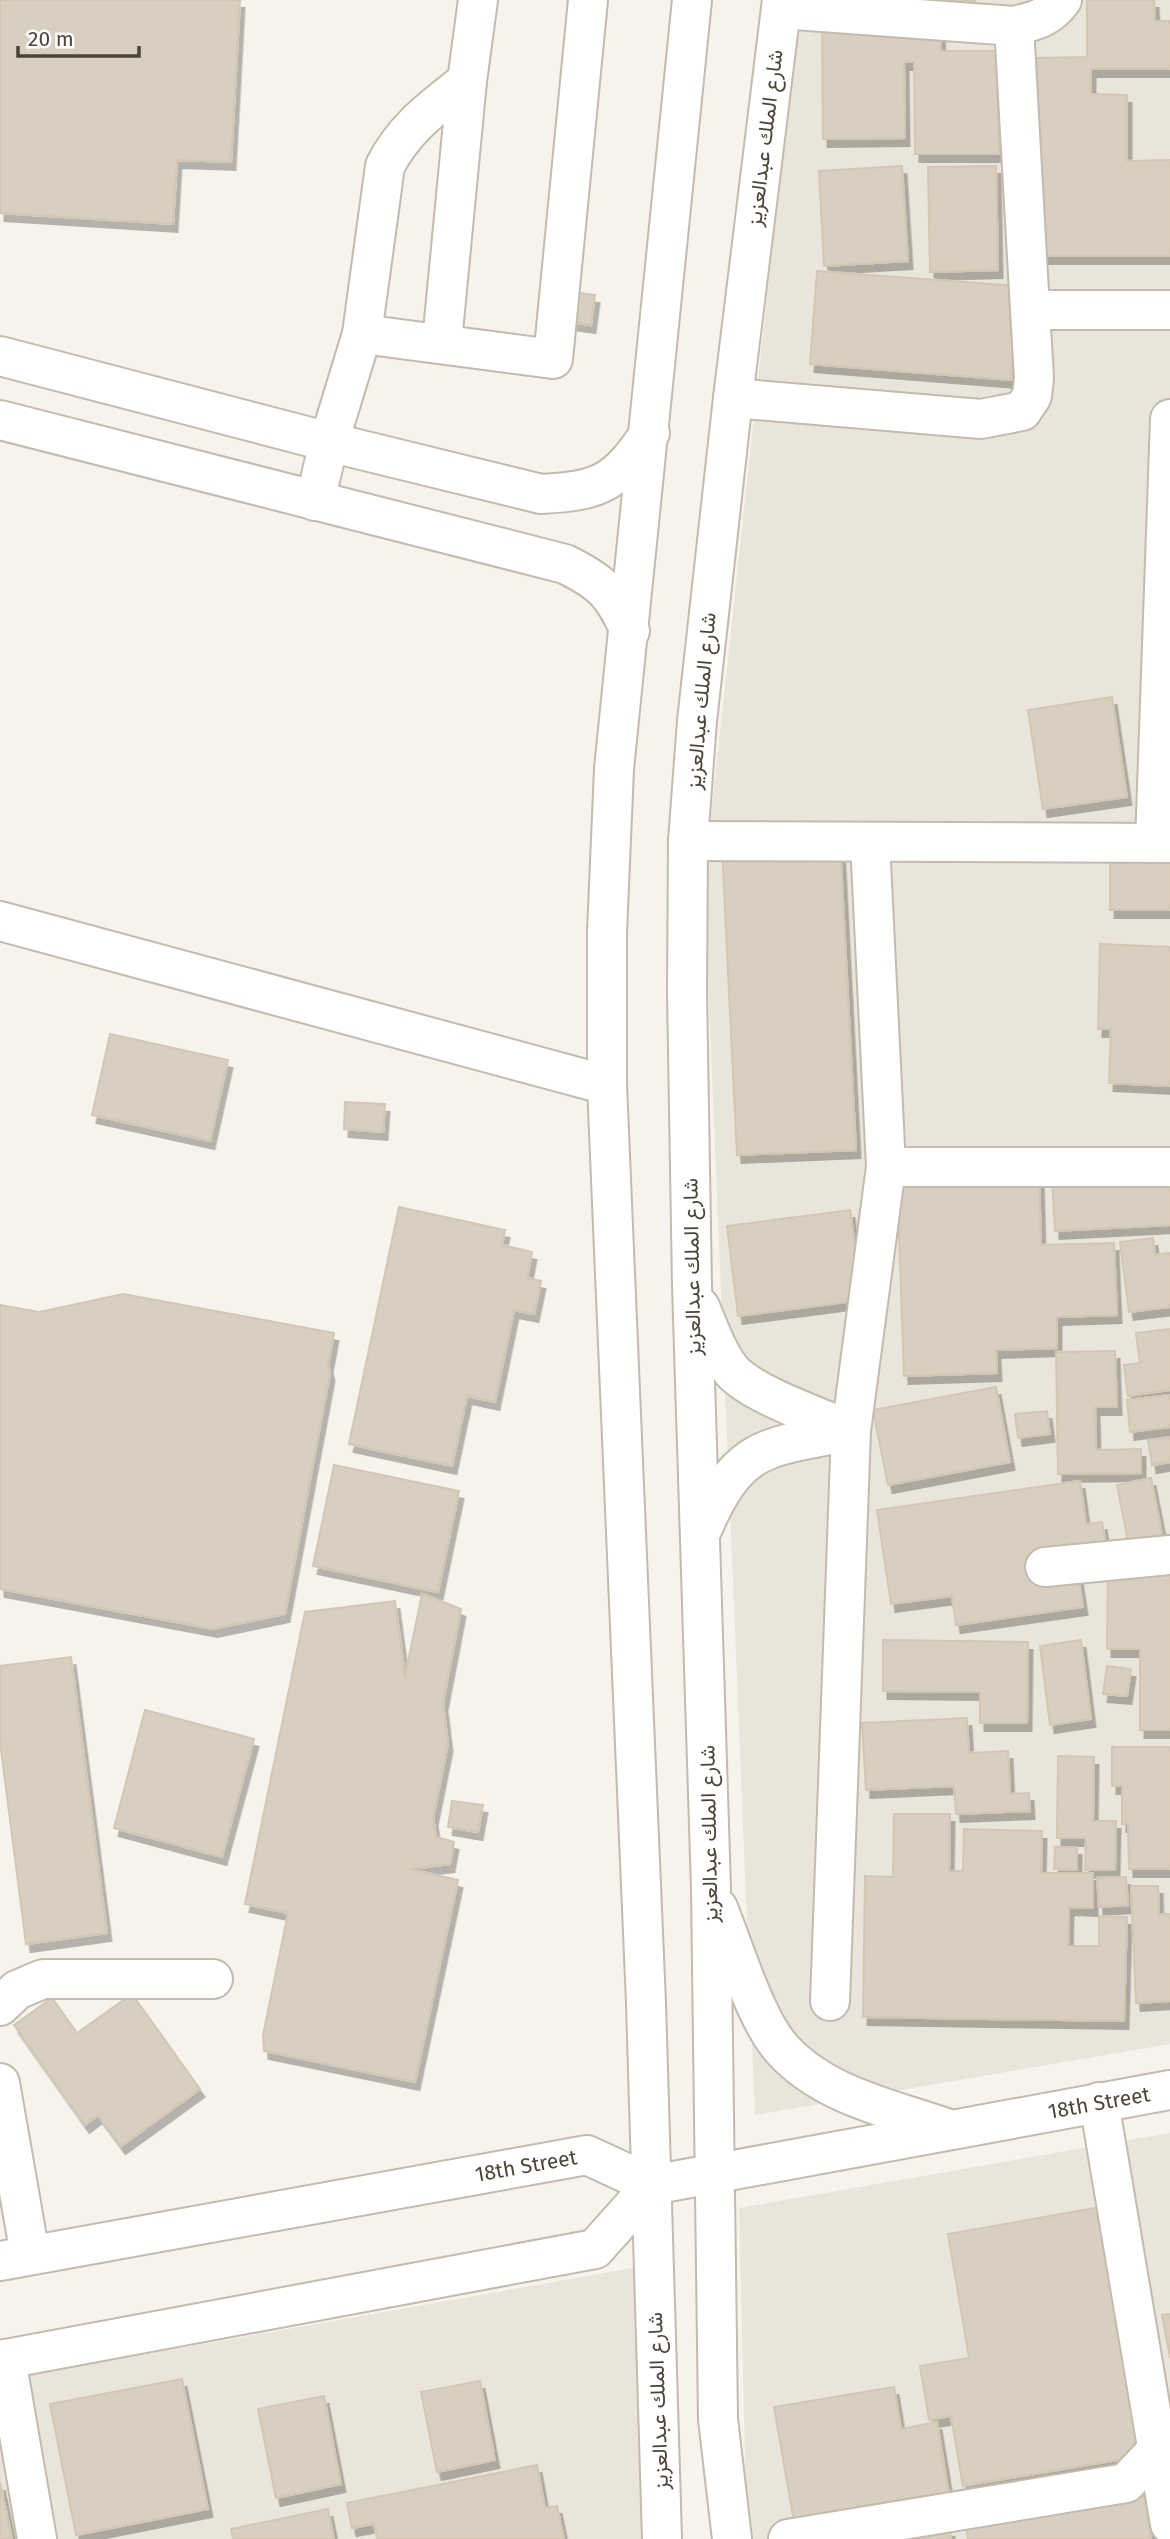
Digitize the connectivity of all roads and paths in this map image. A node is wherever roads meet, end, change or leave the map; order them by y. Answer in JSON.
{"nodes":[{"id":1,"x":478,"y":0,"type":"edge"},
{"id":2,"x":588,"y":0,"type":"edge"},
{"id":3,"x":692,"y":0,"type":"edge"},
{"id":4,"x":1062,"y":0,"type":"edge"},
{"id":5,"x":782,"y":4,"type":"edge"},
{"id":6,"x":1014,"y":26,"type":"junction"},
{"id":7,"x":467,"y":81,"type":"junction"},
{"id":8,"x":1030,"y":310,"type":"junction"},
{"id":9,"x":1170,"y":310,"type":"edge"},
{"id":10,"x":362,"y":334,"type":"junction"},
{"id":11,"x":442,"y":342,"type":"junction"},
{"id":12,"x":0,"y":356,"type":"edge"},
{"id":13,"x":733,"y":398,"type":"junction"},
{"id":14,"x":1170,"y":419,"type":"edge"},
{"id":15,"x":0,"y":420,"type":"edge"},
{"id":16,"x":650,"y":433,"type":"junction"},
{"id":17,"x":329,"y":442,"type":"junction"},
{"id":18,"x":315,"y":501,"type":"junction"},
{"id":19,"x":630,"y":631,"type":"junction"},
{"id":20,"x":688,"y":841,"type":"junction"},
{"id":21,"x":870,"y":842,"type":"junction"},
{"id":22,"x":1162,"y":843,"type":"edge"},
{"id":23,"x":0,"y":921,"type":"edge"},
{"id":24,"x":607,"y":1085,"type":"junction"},
{"id":25,"x":886,"y":1167,"type":"junction"},
{"id":26,"x":1170,"y":1167,"type":"edge"},
{"id":27,"x":692,"y":1286,"type":"junction"},
{"id":28,"x":850,"y":1431,"type":"junction"},
{"id":29,"x":700,"y":1535,"type":"junction"},
{"id":30,"x":1170,"y":1555,"type":"edge"},
{"id":31,"x":1045,"y":1567,"type":"dead end"},
{"id":32,"x":710,"y":1889,"type":"junction"},
{"id":33,"x":213,"y":1979,"type":"dead end"},
{"id":34,"x":830,"y":2001,"type":"dead end"},
{"id":35,"x":0,"y":2006,"type":"edge"},
{"id":36,"x":0,"y":2083,"type":"edge"},
{"id":37,"x":1170,"y":2090,"type":"edge"},
{"id":38,"x":1099,"y":2102,"type":"junction"},
{"id":39,"x":3,"y":2126,"type":"edge"},
{"id":40,"x":951,"y":2129,"type":"junction"},
{"id":41,"x":715,"y":2173,"type":"junction"},
{"id":42,"x":652,"y":2185,"type":"junction"},
{"id":43,"x":15,"y":2258,"type":"edge"},
{"id":44,"x":3,"y":2359,"type":"edge"},
{"id":45,"x":1164,"y":2449,"type":"edge"},
{"id":46,"x":1170,"y":2524,"type":"edge"},
{"id":47,"x":37,"y":2539,"type":"edge"},
{"id":48,"x":662,"y":2539,"type":"edge"},
{"id":49,"x":732,"y":2539,"type":"edge"},
{"id":50,"x":788,"y":2539,"type":"edge"}],
"edges":[{"from":1,"to":7,"type":"street"},
{"from":2,"to":11,"type":"street"},
{"from":3,"to":16,"type":"street","name":"شارع الملك عبدالعزيز"},
{"from":4,"to":6,"type":"street"},
{"from":5,"to":6,"type":"street"},
{"from":5,"to":13,"type":"street","name":"شارع الملك عبدالعزيز"},
{"from":6,"to":8,"type":"street"},
{"from":7,"to":10,"type":"street"},
{"from":7,"to":11,"type":"street"},
{"from":8,"to":9,"type":"street"},
{"from":8,"to":13,"type":"street"},
{"from":10,"to":11,"type":"street"},
{"from":10,"to":17,"type":"street"},
{"from":12,"to":17,"type":"street"},
{"from":13,"to":20,"type":"street","name":"شارع الملك عبدالعزيز"},
{"from":14,"to":22,"type":"street"},
{"from":15,"to":18,"type":"street"},
{"from":16,"to":17,"type":"street"},
{"from":16,"to":19,"type":"street","name":"شارع الملك عبدالعزيز"},
{"from":17,"to":18,"type":"street"},
{"from":18,"to":19,"type":"street"},
{"from":19,"to":24,"type":"street","name":"شارع الملك عبدالعزيز"},
{"from":20,"to":21,"type":"street"},
{"from":20,"to":27,"type":"street","name":"شارع الملك عبدالعزيز"},
{"from":21,"to":22,"type":"street"},
{"from":21,"to":25,"type":"street"},
{"from":23,"to":24,"type":"street"},
{"from":24,"to":42,"type":"street","name":"شارع الملك عبدالعزيز"},
{"from":25,"to":26,"type":"street"},
{"from":25,"to":28,"type":"street"},
{"from":27,"to":28,"type":"street"},
{"from":27,"to":29,"type":"street","name":"شارع الملك عبدالعزيز"},
{"from":28,"to":29,"type":"street"},
{"from":28,"to":34,"type":"street"},
{"from":29,"to":32,"type":"street","name":"شارع الملك عبدالعزيز"},
{"from":30,"to":31,"type":"street"},
{"from":32,"to":40,"type":"street"},
{"from":32,"to":41,"type":"street","name":"شارع الملك عبدالعزيز"},
{"from":33,"to":35,"type":"street"},
{"from":36,"to":39,"type":"street"},
{"from":37,"to":38,"type":"street","name":"18th Street"},
{"from":38,"to":40,"type":"street","name":"18th Street"},
{"from":38,"to":45,"type":"street"},
{"from":39,"to":43,"type":"street"},
{"from":40,"to":41,"type":"street","name":"18th Street"},
{"from":41,"to":42,"type":"street","name":"18th Street"},
{"from":41,"to":49,"type":"street","name":"شارع الملك عبدالعزيز"},
{"from":42,"to":43,"type":"street","name":"18th Street"},
{"from":42,"to":44,"type":"street"},
{"from":42,"to":48,"type":"street","name":"شارع الملك عبدالعزيز"},
{"from":44,"to":47,"type":"street"},
{"from":45,"to":46,"type":"street"},
{"from":45,"to":50,"type":"street"}]}
